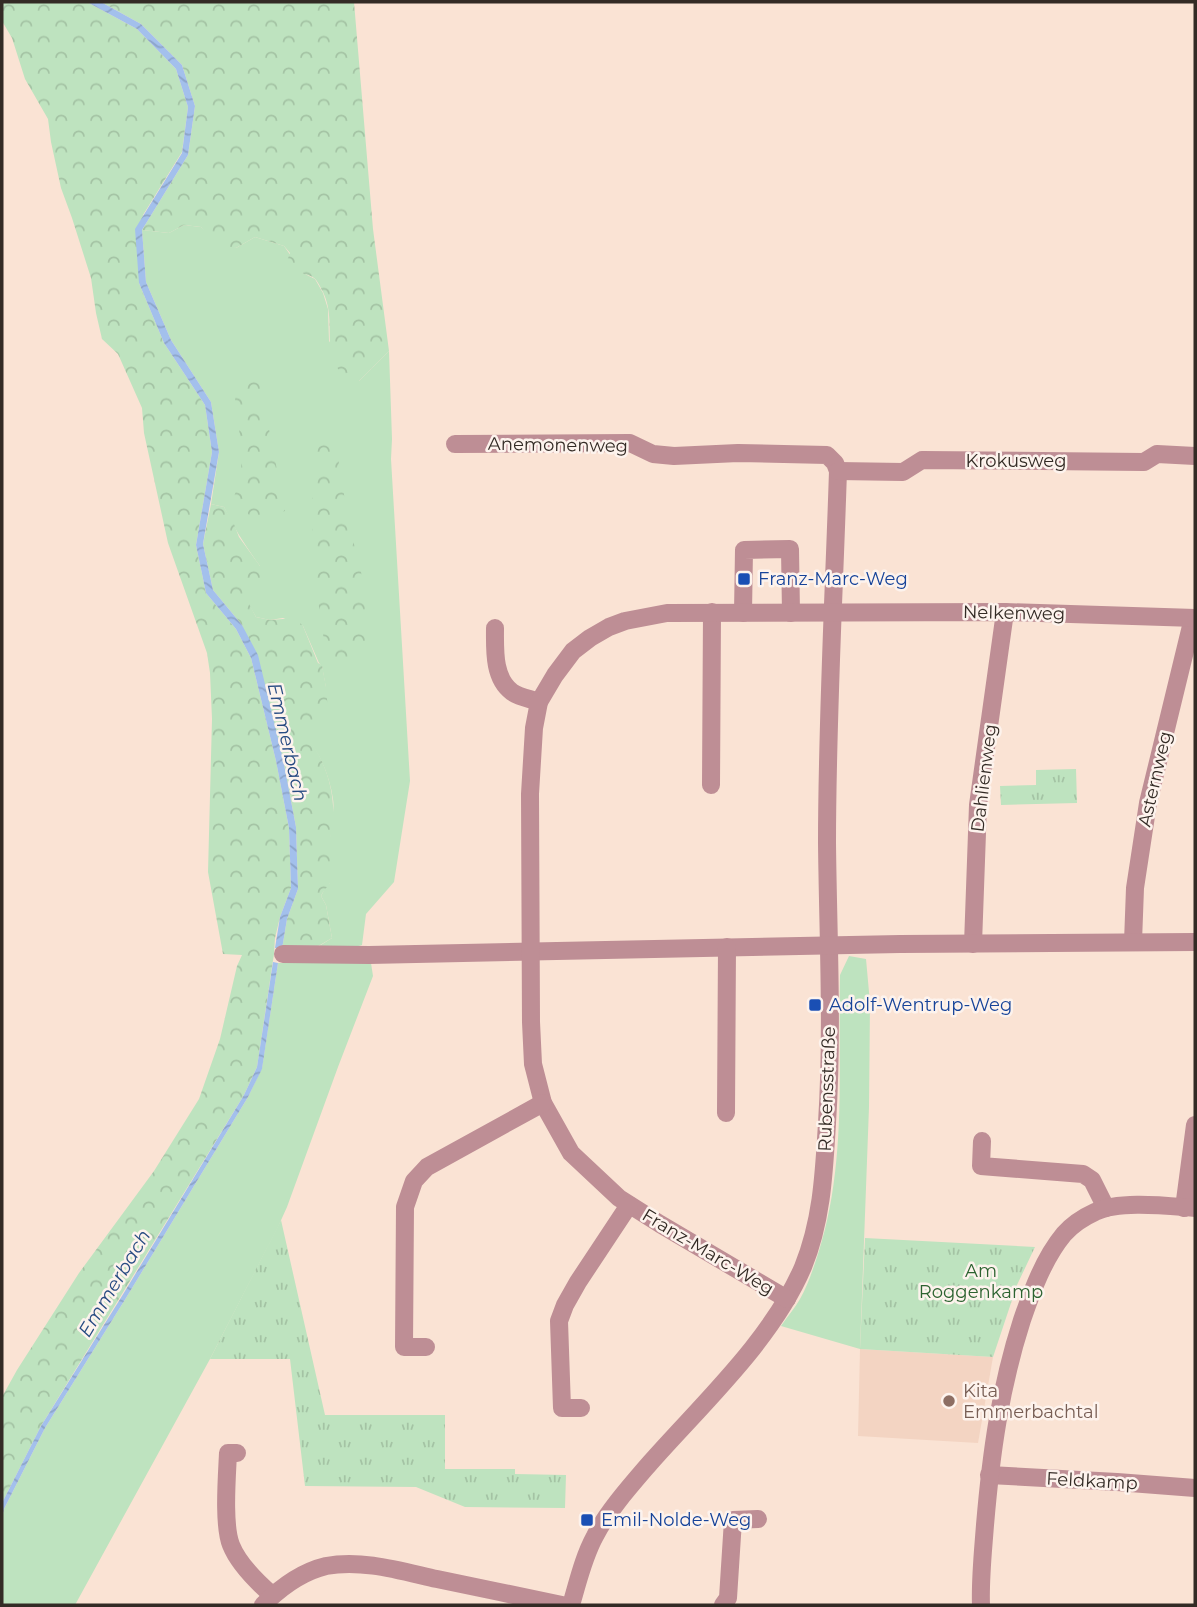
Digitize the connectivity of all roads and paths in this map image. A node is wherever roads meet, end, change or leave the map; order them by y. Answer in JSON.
{"nodes":[{"id":1,"x":455,"y":444,"type":"dead end"},
{"id":2,"x":1195,"y":456,"type":"edge"},
{"id":3,"x":838,"y":471,"type":"junction"},
{"id":4,"x":712,"y":612,"type":"junction"},
{"id":5,"x":1005,"y":612,"type":"junction"},
{"id":6,"x":743,"y":613,"type":"junction"},
{"id":7,"x":791,"y":613,"type":"junction"},
{"id":8,"x":833,"y":613,"type":"junction"},
{"id":9,"x":1194,"y":618,"type":"edge"},
{"id":10,"x":495,"y":628,"type":"dead end"},
{"id":11,"x":539,"y":702,"type":"junction"},
{"id":12,"x":711,"y":785,"type":"dead end"},
{"id":13,"x":1133,"y":942,"type":"junction"},
{"id":14,"x":1195,"y":943,"type":"edge"},
{"id":15,"x":973,"y":944,"type":"junction"},
{"id":16,"x":830,"y":946,"type":"junction"},
{"id":17,"x":727,"y":947,"type":"junction"},
{"id":18,"x":531,"y":952,"type":"junction"},
{"id":19,"x":283,"y":954,"type":"dead end"},
{"id":20,"x":542,"y":1103,"type":"junction"},
{"id":21,"x":726,"y":1113,"type":"dead end"},
{"id":22,"x":1195,"y":1125,"type":"edge"},
{"id":23,"x":982,"y":1141,"type":"dead end"},
{"id":24,"x":629,"y":1205,"type":"junction"},
{"id":25,"x":1106,"y":1208,"type":"junction"},
{"id":26,"x":1190,"y":1208,"type":"edge"},
{"id":27,"x":787,"y":1299,"type":"junction"},
{"id":28,"x":426,"y":1347,"type":"dead end"},
{"id":29,"x":581,"y":1408,"type":"dead end"},
{"id":30,"x":237,"y":1453,"type":"dead end"},
{"id":31,"x":989,"y":1475,"type":"junction"},
{"id":32,"x":1195,"y":1488,"type":"edge"},
{"id":33,"x":758,"y":1519,"type":"dead end"},
{"id":34,"x":268,"y":1600,"type":"edge"},
{"id":35,"x":562,"y":1605,"type":"edge"},
{"id":36,"x":572,"y":1605,"type":"edge"},
{"id":37,"x":723,"y":1605,"type":"edge"},
{"id":38,"x":981,"y":1605,"type":"edge"}],
"edges":[{"from":1,"to":3,"type":"street","name":"Anemonenweg"},
{"from":2,"to":3,"type":"street","name":"Krokusweg"},
{"from":3,"to":8,"type":"street","name":"Rubensstraße"},
{"from":4,"to":6,"type":"street","name":"Franz-Marc-Weg"},
{"from":4,"to":11,"type":"street","name":"Franz-Marc-Weg"},
{"from":4,"to":12,"type":"street"},
{"from":5,"to":8,"type":"street","name":"Nelkenweg"},
{"from":5,"to":9,"type":"street","name":"Nelkenweg"},
{"from":5,"to":15,"type":"street","name":"Dahlienweg"},
{"from":6,"to":7,"type":"street","name":"Franz-Marc-Weg"},
{"from":6,"to":7,"type":"street"},
{"from":7,"to":8,"type":"street","name":"Franz-Marc-Weg"},
{"from":8,"to":16,"type":"street","name":"Rubensstraße"},
{"from":9,"to":13,"type":"street","name":"Asternweg"},
{"from":10,"to":11,"type":"street"},
{"from":11,"to":18,"type":"street","name":"Franz-Marc-Weg"},
{"from":13,"to":14,"type":"street"},
{"from":13,"to":15,"type":"street"},
{"from":15,"to":16,"type":"street"},
{"from":16,"to":17,"type":"street"},
{"from":16,"to":27,"type":"street","name":"Rubensstraße"},
{"from":17,"to":18,"type":"street"},
{"from":17,"to":21,"type":"street"},
{"from":18,"to":19,"type":"street"},
{"from":18,"to":20,"type":"street","name":"Franz-Marc-Weg"},
{"from":20,"to":24,"type":"street","name":"Franz-Marc-Weg"},
{"from":20,"to":28,"type":"street"},
{"from":22,"to":26,"type":"street"},
{"from":23,"to":25,"type":"street"},
{"from":24,"to":27,"type":"street","name":"Franz-Marc-Weg"},
{"from":24,"to":29,"type":"street","name":"Franz-Marc-Weg"},
{"from":25,"to":26,"type":"street"},
{"from":25,"to":31,"type":"street"},
{"from":27,"to":36,"type":"street","name":"Rubensstraße"},
{"from":30,"to":34,"type":"street"},
{"from":31,"to":32,"type":"street","name":"Feldkamp"},
{"from":31,"to":38,"type":"street"},
{"from":33,"to":37,"type":"street"},
{"from":34,"to":35,"type":"street"}]}
